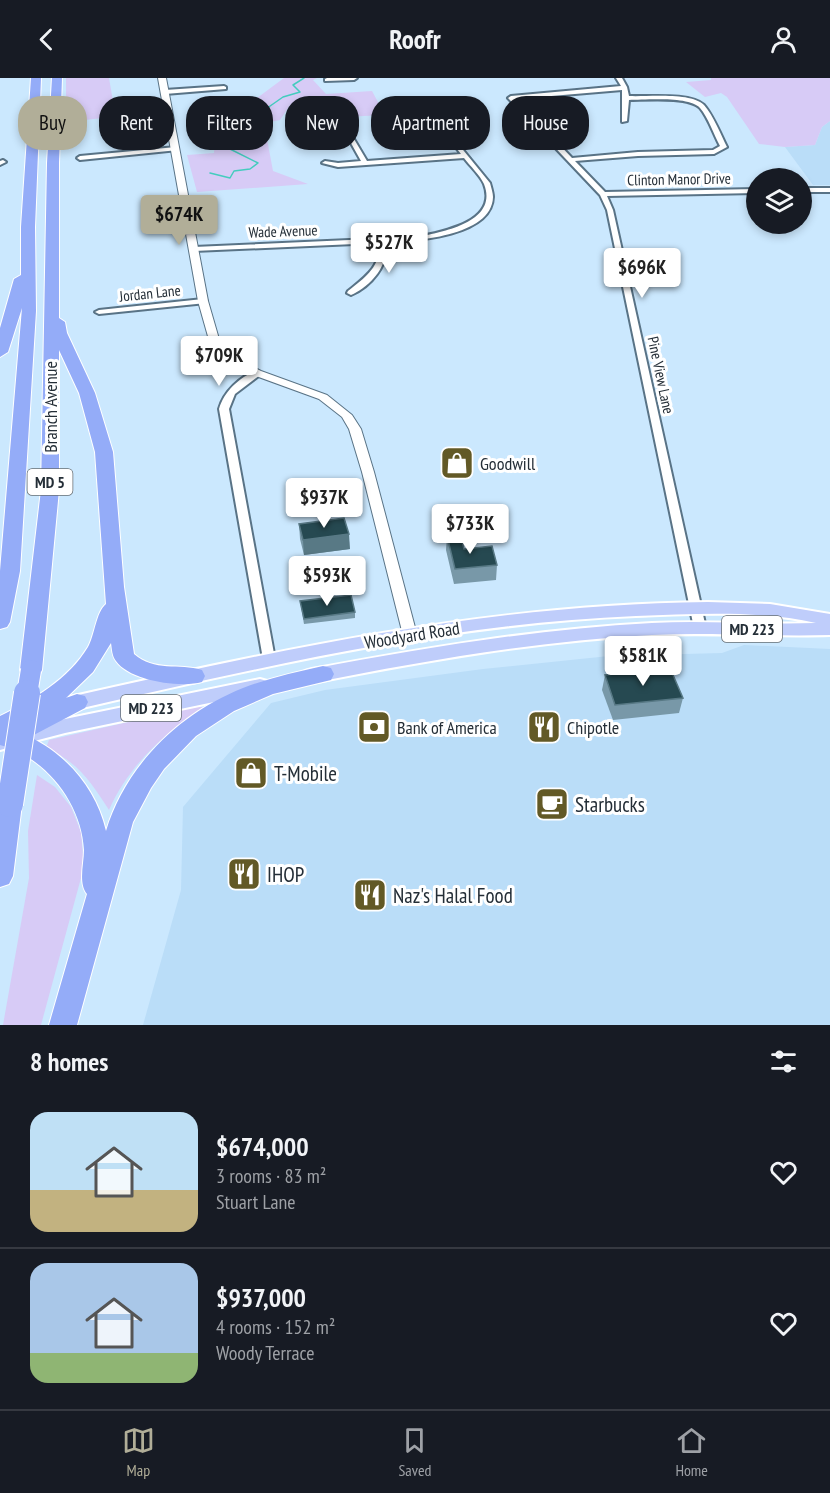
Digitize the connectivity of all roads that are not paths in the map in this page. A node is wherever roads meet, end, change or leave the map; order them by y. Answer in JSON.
{"nodes":[{"id":1,"x":36,"y":78,"type":"edge"},
{"id":2,"x":57,"y":78,"type":"edge"},
{"id":3,"x":162,"y":78,"type":"edge"},
{"id":4,"x":354,"y":78,"type":"edge"},
{"id":5,"x":619,"y":78,"type":"edge"},
{"id":6,"x":327,"y":80,"type":"dead end"},
{"id":7,"x":224,"y":88,"type":"dead end"},
{"id":8,"x":623,"y":88,"type":"junction"},
{"id":9,"x":165,"y":92,"type":"junction"},
{"id":10,"x":626,"y":98,"type":"junction"},
{"id":11,"x":624,"y":121,"type":"dead end"},
{"id":12,"x":176,"y":149,"type":"junction"},
{"id":13,"x":358,"y":150,"type":"edge"},
{"id":14,"x":460,"y":150,"type":"edge"},
{"id":15,"x":465,"y":156,"type":"junction"},
{"id":16,"x":80,"y":158,"type":"dead end"},
{"id":17,"x":569,"y":160,"type":"junction"},
{"id":18,"x":325,"y":163,"type":"dead end"},
{"id":19,"x":365,"y":163,"type":"junction"},
{"id":20,"x":812,"y":190,"type":"edge"},
{"id":21,"x":830,"y":190,"type":"edge"},
{"id":22,"x":746,"y":191,"type":"edge"},
{"id":23,"x":603,"y":194,"type":"junction"},
{"id":24,"x":28,"y":241,"type":"junction"},
{"id":25,"x":380,"y":241,"type":"junction"},
{"id":26,"x":194,"y":249,"type":"junction"},
{"id":27,"x":52,"y":292,"type":"junction"},
{"id":28,"x":351,"y":292,"type":"dead end"},
{"id":29,"x":203,"y":301,"type":"junction"},
{"id":30,"x":99,"y":312,"type":"dead end"},
{"id":31,"x":0,"y":352,"type":"edge"},
{"id":32,"x":257,"y":373,"type":"junction"},
{"id":33,"x":114,"y":586,"type":"junction"},
{"id":34,"x":694,"y":608,"type":"junction"},
{"id":35,"x":830,"y":620,"type":"edge"},
{"id":36,"x":0,"y":622,"type":"edge"},
{"id":37,"x":700,"y":628,"type":"junction"},
{"id":38,"x":830,"y":629,"type":"edge"},
{"id":39,"x":410,"y":635,"type":"junction"},
{"id":40,"x":564,"y":636,"type":"junction"},
{"id":41,"x":269,"y":659,"type":"junction"},
{"id":42,"x":323,"y":674,"type":"junction"},
{"id":43,"x":194,"y":676,"type":"junction"},
{"id":44,"x":77,"y":702,"type":"joint"},
{"id":45,"x":65,"y":726,"type":"joint"},
{"id":46,"x":7,"y":729,"type":"edge"},
{"id":47,"x":0,"y":876,"type":"edge"},
{"id":48,"x":91,"y":927,"type":"junction"},
{"id":49,"x":63,"y":1025,"type":"edge"}],
"edges":[{"from":1,"to":24,"type":"highway","name":"Branch Avenue","number":"MD 5"},
{"from":2,"to":27,"type":"highway","name":"Branch Avenue","number":"MD 5"},
{"from":3,"to":9,"type":"street"},
{"from":4,"to":6,"type":"street"},
{"from":5,"to":8,"type":"street"},
{"from":7,"to":9,"type":"street"},
{"from":8,"to":10,"type":"street"},
{"from":8,"to":17,"type":"street","name":"Pine View Lane"},
{"from":9,"to":12,"type":"street"},
{"from":10,"to":11,"type":"street"},
{"from":10,"to":17,"type":"street"},
{"from":12,"to":16,"type":"street"},
{"from":12,"to":26,"type":"street"},
{"from":13,"to":19,"type":"street"},
{"from":14,"to":15,"type":"street","name":"Wade Avenue"},
{"from":15,"to":19,"type":"street"},
{"from":15,"to":25,"type":"street","name":"Wade Avenue"},
{"from":17,"to":23,"type":"street","name":"Pine View Lane"},
{"from":18,"to":19,"type":"street"},
{"from":20,"to":21,"type":"street"},
{"from":22,"to":23,"type":"street","name":"Clinton Manor Drive"},
{"from":23,"to":34,"type":"street","name":"Pine View Lane"},
{"from":24,"to":31,"type":"highway"},
{"from":24,"to":36,"type":"highway","name":"Branch Avenue","number":"MD 5"},
{"from":25,"to":26,"type":"street","name":"Wade Avenue"},
{"from":25,"to":28,"type":"street"},
{"from":26,"to":29,"type":"street"},
{"from":27,"to":33,"type":"highway"},
{"from":27,"to":47,"type":"highway","name":"Branch Avenue","number":"MD 5","bridge":true},
{"from":29,"to":30,"type":"street","name":"Jordan Lane"},
{"from":29,"to":32,"type":"street"},
{"from":32,"to":39,"type":"street"},
{"from":32,"to":41,"type":"street"},
{"from":33,"to":43,"type":"highway"},
{"from":33,"to":46,"type":"highway"},
{"from":34,"to":35,"type":"main road","name":"Woodyard Road","number":"MD 223"},
{"from":34,"to":37,"type":"street","name":"Pine View Lane"},
{"from":34,"to":39,"type":"main road","name":"Woodyard Road","number":"MD 223"},
{"from":37,"to":38,"type":"main road","name":"Woodyard Road","number":"MD 223"},
{"from":37,"to":40,"type":"main road","name":"Woodyard Road","number":"MD 223"},
{"from":39,"to":40,"type":"main road"},
{"from":39,"to":41,"type":"main road","name":"Woodyard Road","number":"MD 223"},
{"from":39,"to":42,"type":"main road"},
{"from":40,"to":42,"type":"main road","name":"Woodyard Road","number":"MD 223"},
{"from":41,"to":43,"type":"main road","name":"Woodyard Road","number":"MD 223"},
{"from":42,"to":45,"type":"main road","name":"Woodyard Road","number":"MD 223"},
{"from":42,"to":48,"type":"highway"},
{"from":43,"to":44,"type":"main road","name":"Woodyard Road","number":"MD 223"},
{"from":44,"to":46,"type":"highway"},
{"from":45,"to":46,"type":"highway"},
{"from":46,"to":48,"type":"highway"},
{"from":48,"to":49,"type":"highway"}]}
